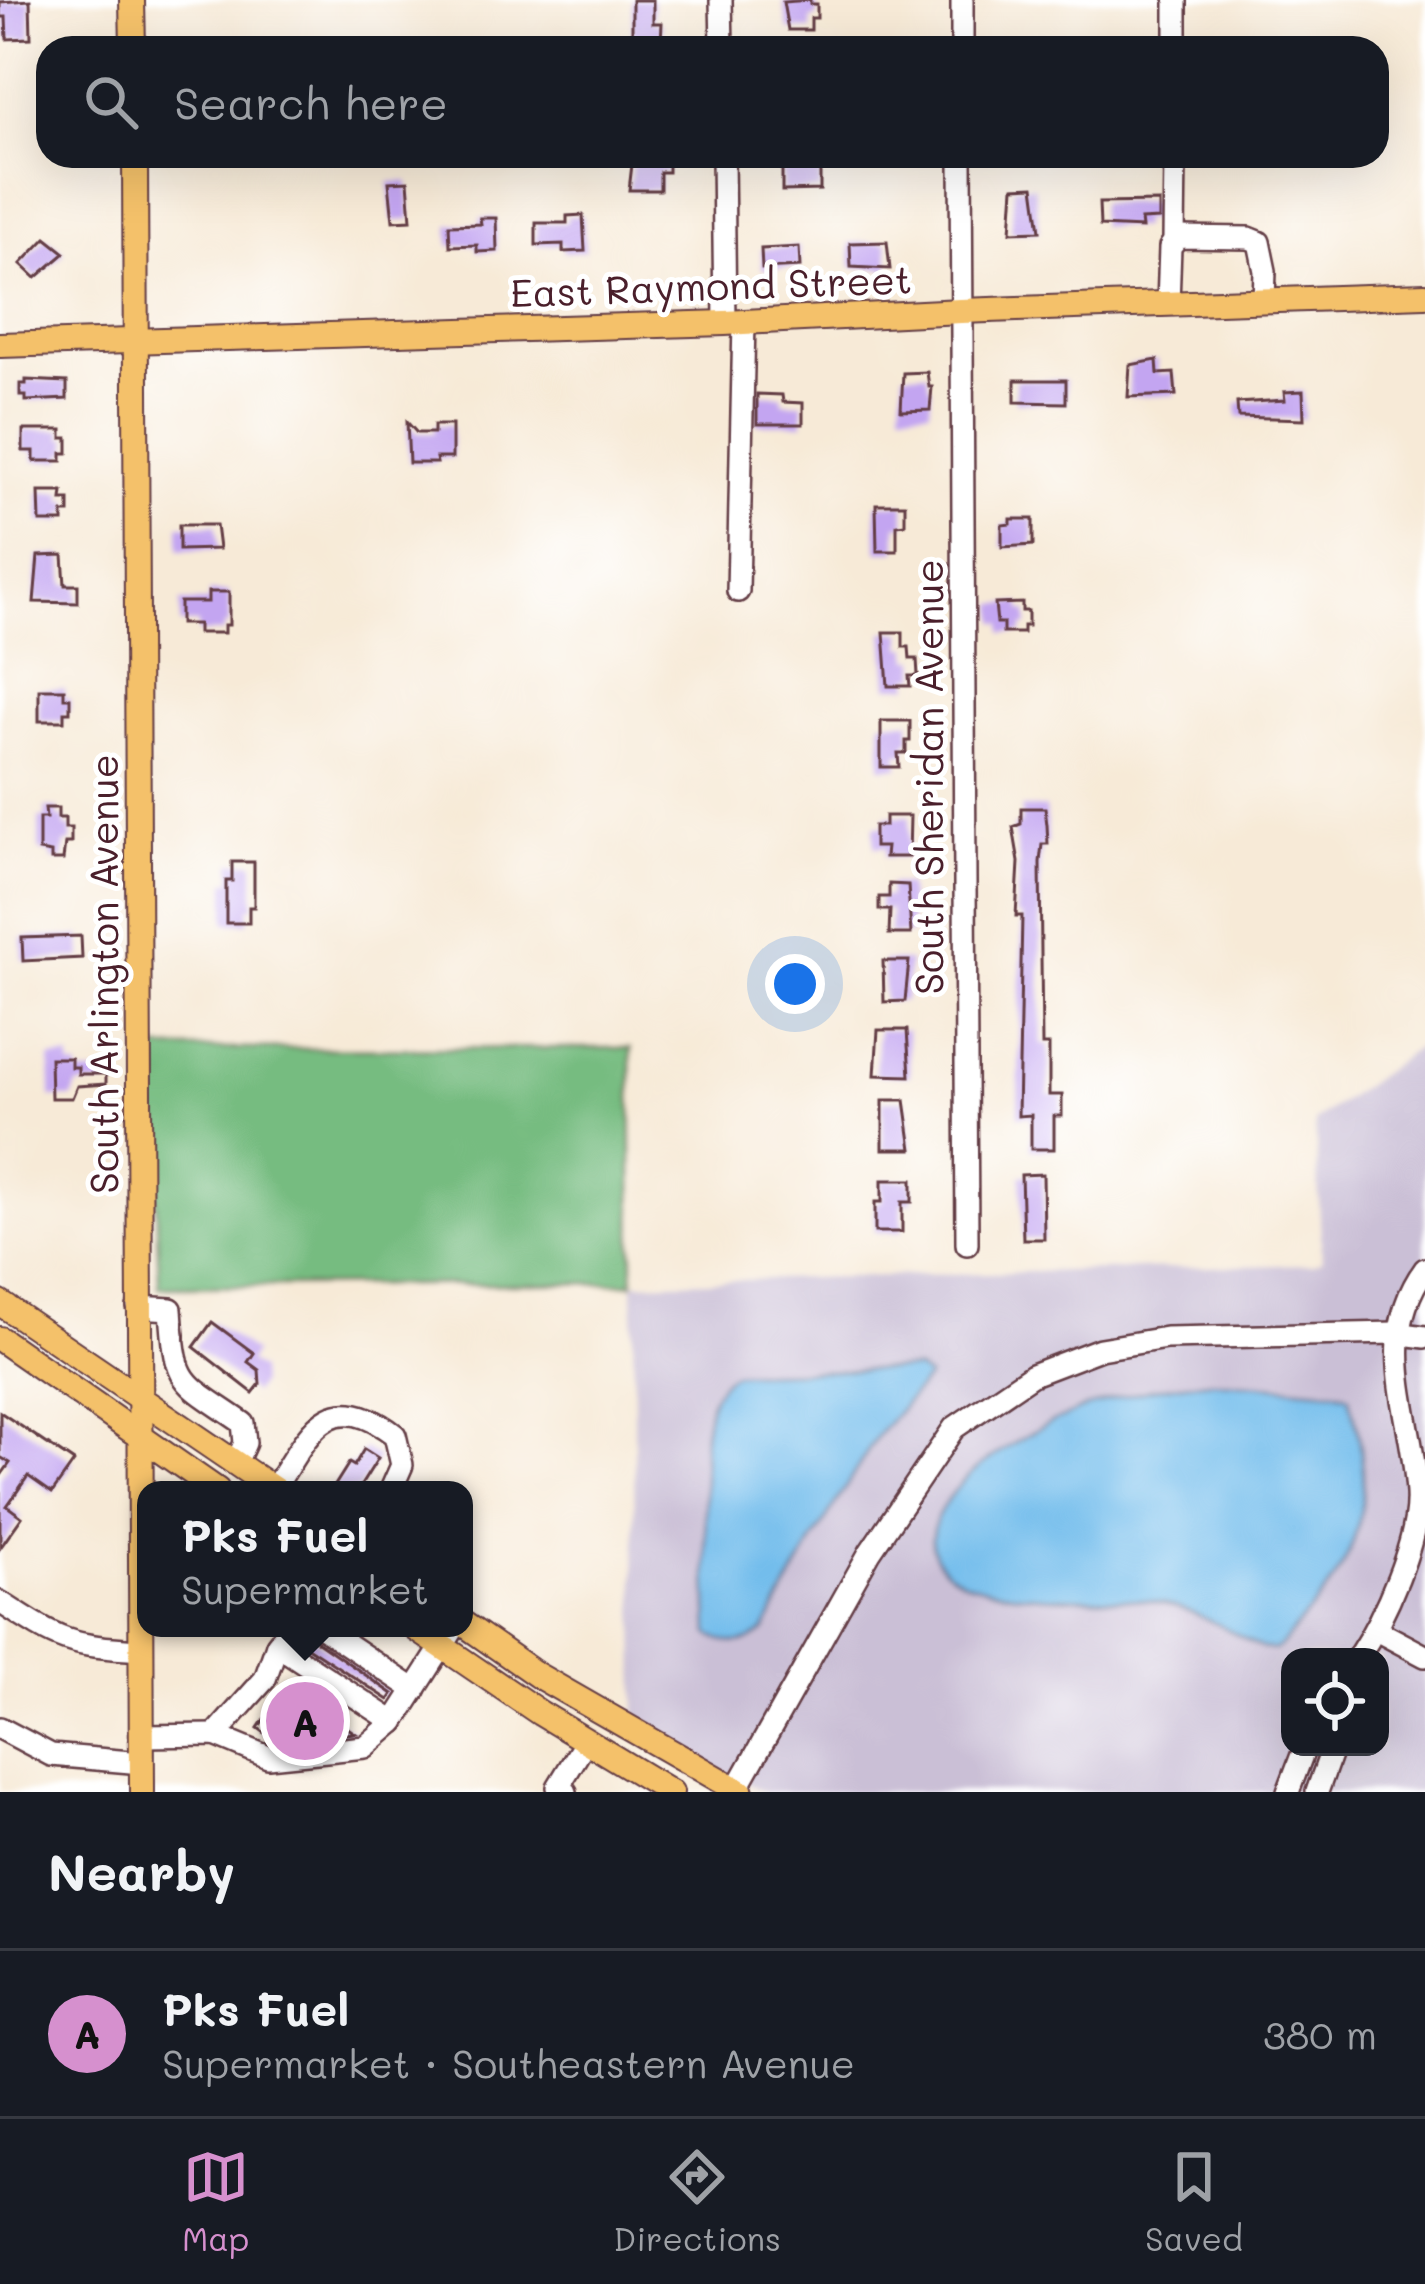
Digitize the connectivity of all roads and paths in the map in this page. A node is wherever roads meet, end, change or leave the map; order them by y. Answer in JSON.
{"nodes":[{"id":1,"x":133,"y":0,"type":"edge"},
{"id":2,"x":721,"y":0,"type":"edge"},
{"id":3,"x":962,"y":0,"type":"edge"},
{"id":4,"x":1177,"y":0,"type":"edge"},
{"id":5,"x":133,"y":36,"type":"edge"},
{"id":6,"x":722,"y":36,"type":"edge"},
{"id":7,"x":962,"y":36,"type":"edge"},
{"id":8,"x":1176,"y":36,"type":"edge"},
{"id":9,"x":134,"y":168,"type":"edge"},
{"id":10,"x":724,"y":168,"type":"edge"},
{"id":11,"x":961,"y":168,"type":"edge"},
{"id":12,"x":1175,"y":168,"type":"edge"},
{"id":13,"x":1174,"y":240,"type":"junction"},
{"id":14,"x":1425,"y":295,"type":"edge"},
{"id":15,"x":1264,"y":300,"type":"junction"},
{"id":16,"x":1168,"y":304,"type":"junction"},
{"id":17,"x":961,"y":310,"type":"junction"},
{"id":18,"x":735,"y":323,"type":"junction"},
{"id":19,"x":137,"y":339,"type":"junction"},
{"id":20,"x":0,"y":345,"type":"edge"},
{"id":21,"x":738,"y":591,"type":"dead end"},
{"id":22,"x":967,"y":1244,"type":"dead end"},
{"id":23,"x":1425,"y":1269,"type":"edge"},
{"id":24,"x":0,"y":1304,"type":"edge"},
{"id":25,"x":138,"y":1307,"type":"junction"},
{"id":26,"x":1396,"y":1333,"type":"junction"},
{"id":27,"x":1425,"y":1337,"type":"edge"},
{"id":28,"x":0,"y":1339,"type":"edge"},
{"id":29,"x":175,"y":1363,"type":"junction"},
{"id":30,"x":138,"y":1370,"type":"junction"},
{"id":31,"x":193,"y":1387,"type":"junction"},
{"id":32,"x":138,"y":1399,"type":"junction"},
{"id":33,"x":172,"y":1421,"type":"junction"},
{"id":34,"x":140,"y":1436,"type":"junction"},
{"id":35,"x":236,"y":1463,"type":"junction"},
{"id":36,"x":140,"y":1481,"type":"edge"},
{"id":37,"x":205,"y":1481,"type":"edge"},
{"id":38,"x":261,"y":1481,"type":"edge"},
{"id":39,"x":280,"y":1481,"type":"edge"},
{"id":40,"x":395,"y":1481,"type":"edge"},
{"id":41,"x":0,"y":1602,"type":"edge"},
{"id":42,"x":473,"y":1630,"type":"edge"},
{"id":43,"x":1376,"y":1630,"type":"junction"},
{"id":44,"x":142,"y":1637,"type":"edge"},
{"id":45,"x":283,"y":1637,"type":"edge"},
{"id":46,"x":284,"y":1637,"type":"edge"},
{"id":47,"x":336,"y":1637,"type":"edge"},
{"id":48,"x":448,"y":1638,"type":"edge"},
{"id":49,"x":1364,"y":1648,"type":"edge"},
{"id":50,"x":142,"y":1650,"type":"junction"},
{"id":51,"x":1425,"y":1656,"type":"edge"},
{"id":52,"x":415,"y":1690,"type":"junction"},
{"id":53,"x":394,"y":1722,"type":"junction"},
{"id":54,"x":0,"y":1728,"type":"edge"},
{"id":55,"x":214,"y":1735,"type":"junction"},
{"id":56,"x":142,"y":1736,"type":"junction"},
{"id":57,"x":586,"y":1741,"type":"junction"},
{"id":58,"x":1302,"y":1756,"type":"edge"},
{"id":59,"x":1330,"y":1756,"type":"edge"},
{"id":60,"x":142,"y":1763,"type":"junction"},
{"id":61,"x":738,"y":1791,"type":"edge"},
{"id":62,"x":142,"y":1792,"type":"edge"},
{"id":63,"x":566,"y":1792,"type":"edge"},
{"id":64,"x":669,"y":1792,"type":"edge"},
{"id":65,"x":1288,"y":1792,"type":"edge"},
{"id":66,"x":1317,"y":1792,"type":"edge"}],
"edges":[{"from":1,"to":5,"type":"main road"},
{"from":2,"to":6,"type":"street"},
{"from":3,"to":7,"type":"street"},
{"from":4,"to":8,"type":"street"},
{"from":9,"to":19,"type":"main road","name":"South Arlington Avenue"},
{"from":10,"to":18,"type":"street"},
{"from":11,"to":17,"type":"street","name":"South Sheridan Avenue"},
{"from":12,"to":13,"type":"street"},
{"from":13,"to":15,"type":"street"},
{"from":13,"to":16,"type":"street"},
{"from":14,"to":15,"type":"main road","name":"East Raymond Street"},
{"from":15,"to":16,"type":"main road","name":"East Raymond Street"},
{"from":16,"to":17,"type":"main road","name":"East Raymond Street"},
{"from":17,"to":18,"type":"main road","name":"East Raymond Street"},
{"from":17,"to":22,"type":"street","name":"South Sheridan Avenue"},
{"from":18,"to":19,"type":"main road","name":"East Raymond Street"},
{"from":18,"to":21,"type":"street"},
{"from":19,"to":20,"type":"main road","name":"East Raymond Street"},
{"from":19,"to":25,"type":"main road","name":"South Arlington Avenue"},
{"from":23,"to":26,"type":"street"},
{"from":24,"to":32,"type":"main road"},
{"from":25,"to":29,"type":"street"},
{"from":25,"to":30,"type":"main road","name":"South Arlington Avenue"},
{"from":26,"to":27,"type":"street"},
{"from":26,"to":43,"type":"street"},
{"from":26,"to":61,"type":"street"},
{"from":28,"to":34,"type":"main road"},
{"from":29,"to":30,"type":"street"},
{"from":29,"to":31,"type":"street"},
{"from":30,"to":32,"type":"main road","name":"South Arlington Avenue"},
{"from":31,"to":33,"type":"street"},
{"from":31,"to":35,"type":"street"},
{"from":32,"to":33,"type":"main road"},
{"from":32,"to":34,"type":"main road","name":"South Arlington Avenue"},
{"from":33,"to":35,"type":"main road"},
{"from":34,"to":36,"type":"main road","name":"South Arlington Avenue"},
{"from":34,"to":37,"type":"main road"},
{"from":35,"to":38,"type":"main road"},
{"from":39,"to":40,"type":"street"},
{"from":41,"to":50,"type":"street"},
{"from":42,"to":61,"type":"main road"},
{"from":43,"to":49,"type":"street"},
{"from":43,"to":51,"type":"street"},
{"from":44,"to":50,"type":"main road","name":"South Arlington Avenue"},
{"from":45,"to":55,"type":"street"},
{"from":46,"to":53,"type":"street"},
{"from":47,"to":52,"type":"street"},
{"from":48,"to":52,"type":"street"},
{"from":48,"to":57,"type":"main road"},
{"from":50,"to":56,"type":"main road","name":"South Arlington Avenue"},
{"from":52,"to":53,"type":"street"},
{"from":53,"to":55,"type":"street"},
{"from":54,"to":60,"type":"street"},
{"from":55,"to":56,"type":"street"},
{"from":56,"to":60,"type":"main road","name":"South Arlington Avenue"},
{"from":57,"to":63,"type":"street"},
{"from":57,"to":64,"type":"main road"},
{"from":58,"to":65,"type":"street"},
{"from":59,"to":66,"type":"street"},
{"from":60,"to":62,"type":"main road","name":"South Arlington Avenue"}]}
